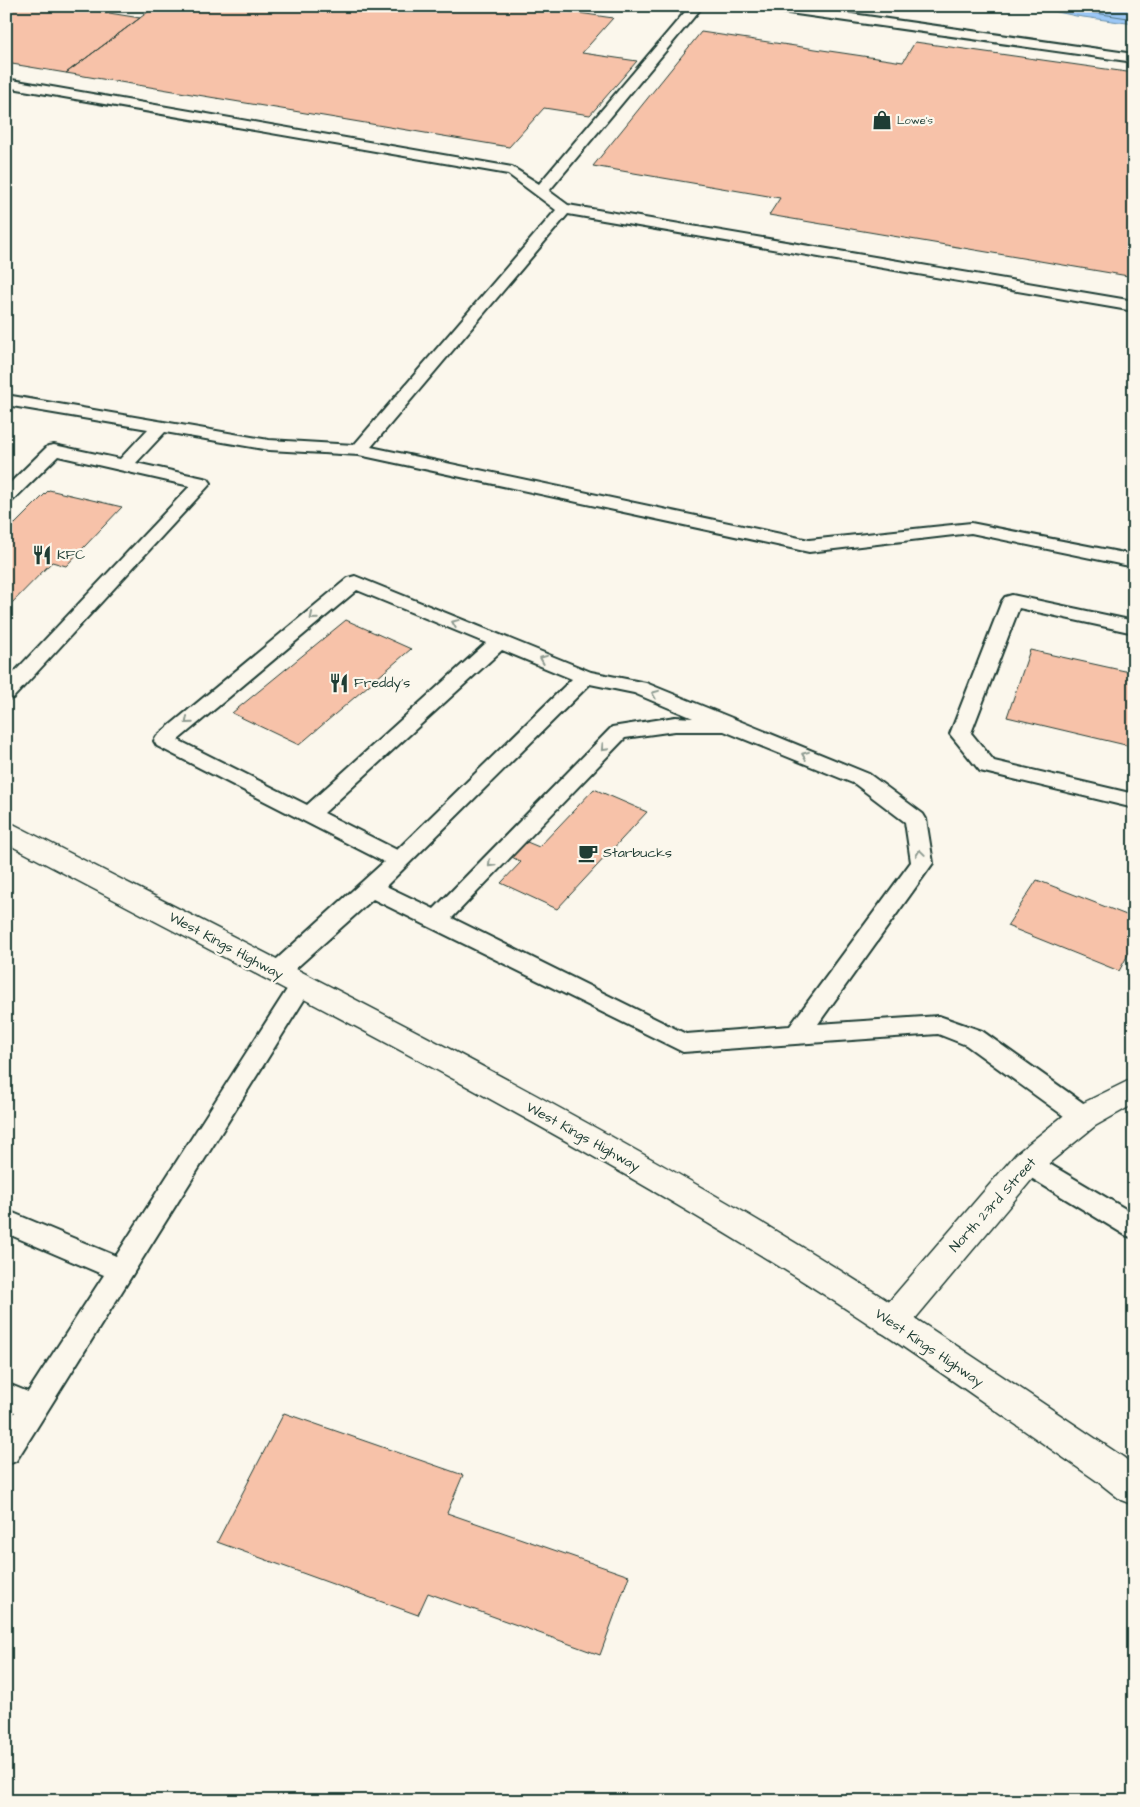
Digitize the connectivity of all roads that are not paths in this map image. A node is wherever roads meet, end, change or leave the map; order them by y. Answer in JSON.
{"nodes":[{"id":1,"x":697,"y":6,"type":"edge"},
{"id":2,"x":768,"y":6,"type":"edge"},
{"id":3,"x":1134,"y":58,"type":"edge"},
{"id":4,"x":6,"y":83,"type":"edge"},
{"id":5,"x":540,"y":192,"type":"junction"},
{"id":6,"x":564,"y":209,"type":"junction"},
{"id":7,"x":1134,"y":306,"type":"edge"},
{"id":8,"x":10,"y":406,"type":"edge"},
{"id":9,"x":160,"y":426,"type":"junction"},
{"id":10,"x":359,"y":450,"type":"junction"},
{"id":11,"x":124,"y":466,"type":"junction"},
{"id":12,"x":6,"y":497,"type":"edge"},
{"id":13,"x":1134,"y":561,"type":"edge"},
{"id":14,"x":1134,"y":627,"type":"edge"},
{"id":15,"x":500,"y":641,"type":"junction"},
{"id":16,"x":586,"y":677,"type":"junction"},
{"id":17,"x":6,"y":692,"type":"edge"},
{"id":18,"x":733,"y":726,"type":"junction"},
{"id":19,"x":1134,"y":801,"type":"edge"},
{"id":20,"x":309,"y":815,"type":"junction"},
{"id":21,"x":6,"y":831,"type":"edge"},
{"id":22,"x":398,"y":860,"type":"junction"},
{"id":23,"x":371,"y":888,"type":"junction"},
{"id":24,"x":437,"y":920,"type":"junction"},
{"id":25,"x":289,"y":979,"type":"junction"},
{"id":26,"x":797,"y":1035,"type":"junction"},
{"id":27,"x":1134,"y":1090,"type":"edge"},
{"id":28,"x":1084,"y":1117,"type":"junction"},
{"id":29,"x":1027,"y":1163,"type":"junction"},
{"id":30,"x":6,"y":1222,"type":"edge"},
{"id":31,"x":1134,"y":1227,"type":"edge"},
{"id":32,"x":121,"y":1270,"type":"junction"},
{"id":33,"x":892,"y":1322,"type":"junction"},
{"id":34,"x":6,"y":1396,"type":"edge"},
{"id":35,"x":35,"y":1407,"type":"junction"},
{"id":36,"x":6,"y":1452,"type":"edge"},
{"id":37,"x":1134,"y":1488,"type":"edge"}],
"edges":[{"from":1,"to":5,"type":"lane"},
{"from":2,"to":3,"type":"lane"},
{"from":4,"to":5,"type":"lane"},
{"from":5,"to":6,"type":"lane"},
{"from":6,"to":7,"type":"lane"},
{"from":6,"to":10,"type":"lane"},
{"from":8,"to":9,"type":"lane"},
{"from":9,"to":10,"type":"lane"},
{"from":9,"to":11,"type":"lane"},
{"from":10,"to":13,"type":"lane"},
{"from":11,"to":12,"type":"lane"},
{"from":11,"to":17,"type":"lane"},
{"from":14,"to":19,"type":"lane"},
{"from":16,"to":15,"type":"lane","one_way":true},
{"from":15,"to":20,"type":"lane"},
{"from":15,"to":20,"type":"lane","one_way":true},
{"from":18,"to":16,"type":"lane","one_way":true},
{"from":16,"to":22,"type":"lane"},
{"from":18,"to":24,"type":"lane","one_way":true},
{"from":26,"to":18,"type":"lane","one_way":true},
{"from":20,"to":22,"type":"lane"},
{"from":21,"to":25,"type":"main road","name":"West Kings Highway"},
{"from":22,"to":23,"type":"lane"},
{"from":23,"to":24,"type":"lane"},
{"from":23,"to":25,"type":"lane"},
{"from":24,"to":26,"type":"lane"},
{"from":25,"to":32,"type":"lane"},
{"from":25,"to":33,"type":"main road","name":"West Kings Highway"},
{"from":26,"to":28,"type":"lane"},
{"from":27,"to":28,"type":"main road","name":"North 23rd Street"},
{"from":28,"to":29,"type":"main road","name":"North 23rd Street"},
{"from":29,"to":31,"type":"lane"},
{"from":29,"to":33,"type":"main road","name":"North 23rd Street"},
{"from":30,"to":32,"type":"lane"},
{"from":32,"to":35,"type":"lane"},
{"from":33,"to":37,"type":"main road","name":"West Kings Highway"},
{"from":34,"to":35,"type":"lane"},
{"from":35,"to":36,"type":"lane"}]}
